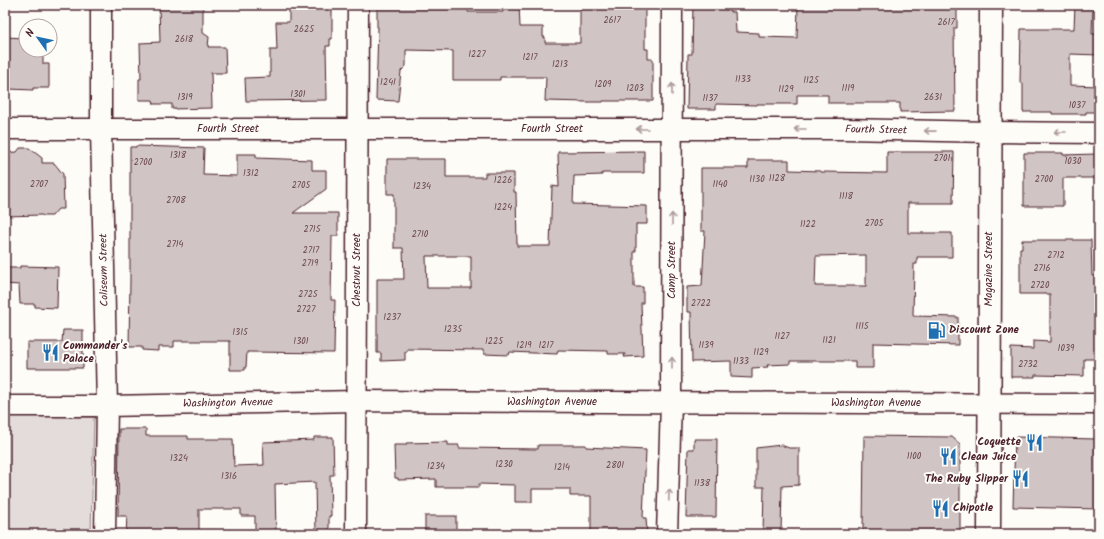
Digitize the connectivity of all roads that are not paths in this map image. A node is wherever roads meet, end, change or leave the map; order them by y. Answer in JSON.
{"nodes":[{"id":1,"x":102,"y":5,"type":"edge"},
{"id":2,"x":358,"y":5,"type":"edge"},
{"id":3,"x":672,"y":5,"type":"edge"},
{"id":4,"x":991,"y":5,"type":"edge"},
{"id":5,"x":5,"y":129,"type":"edge"},
{"id":6,"x":101,"y":129,"type":"junction"},
{"id":7,"x":357,"y":129,"type":"junction"},
{"id":8,"x":672,"y":129,"type":"junction"},
{"id":9,"x":990,"y":132,"type":"junction"},
{"id":10,"x":1099,"y":133,"type":"edge"},
{"id":11,"x":357,"y":401,"type":"junction"},
{"id":12,"x":672,"y":402,"type":"junction"},
{"id":13,"x":989,"y":404,"type":"junction"},
{"id":14,"x":1099,"y":404,"type":"edge"},
{"id":15,"x":5,"y":406,"type":"edge"},
{"id":16,"x":107,"y":406,"type":"junction"},
{"id":17,"x":105,"y":534,"type":"edge"},
{"id":18,"x":356,"y":534,"type":"edge"},
{"id":19,"x":667,"y":534,"type":"edge"},
{"id":20,"x":989,"y":534,"type":"edge"}],
"edges":[{"from":1,"to":6,"type":"street","name":"Coliseum Street"},
{"from":2,"to":7,"type":"street","name":"Chestnut Street"},
{"from":8,"to":3,"type":"street","name":"Camp Street","one_way":true},
{"from":4,"to":9,"type":"street","name":"Magazine Street"},
{"from":5,"to":6,"type":"street","name":"Fourth Street"},
{"from":6,"to":7,"type":"street","name":"Fourth Street"},
{"from":6,"to":16,"type":"street","name":"Coliseum Street"},
{"from":8,"to":7,"type":"street","name":"Fourth Street","one_way":true},
{"from":7,"to":11,"type":"street","name":"Chestnut Street"},
{"from":9,"to":8,"type":"street","name":"Fourth Street","one_way":true},
{"from":12,"to":8,"type":"street","name":"Camp Street","one_way":true},
{"from":10,"to":9,"type":"street","name":"Fourth Street","one_way":true},
{"from":9,"to":13,"type":"street","name":"Magazine Street"},
{"from":11,"to":12,"type":"street","name":"Washington Avenue"},
{"from":11,"to":16,"type":"street","name":"Washington Avenue"},
{"from":11,"to":18,"type":"street","name":"Chestnut Street"},
{"from":12,"to":13,"type":"street","name":"Washington Avenue"},
{"from":19,"to":12,"type":"street","name":"Camp Street","one_way":true},
{"from":13,"to":14,"type":"street","name":"Washington Avenue"},
{"from":13,"to":20,"type":"street","name":"Magazine Street"},
{"from":15,"to":16,"type":"street","name":"Washington Avenue"},
{"from":16,"to":17,"type":"street","name":"Coliseum Street"}]}
